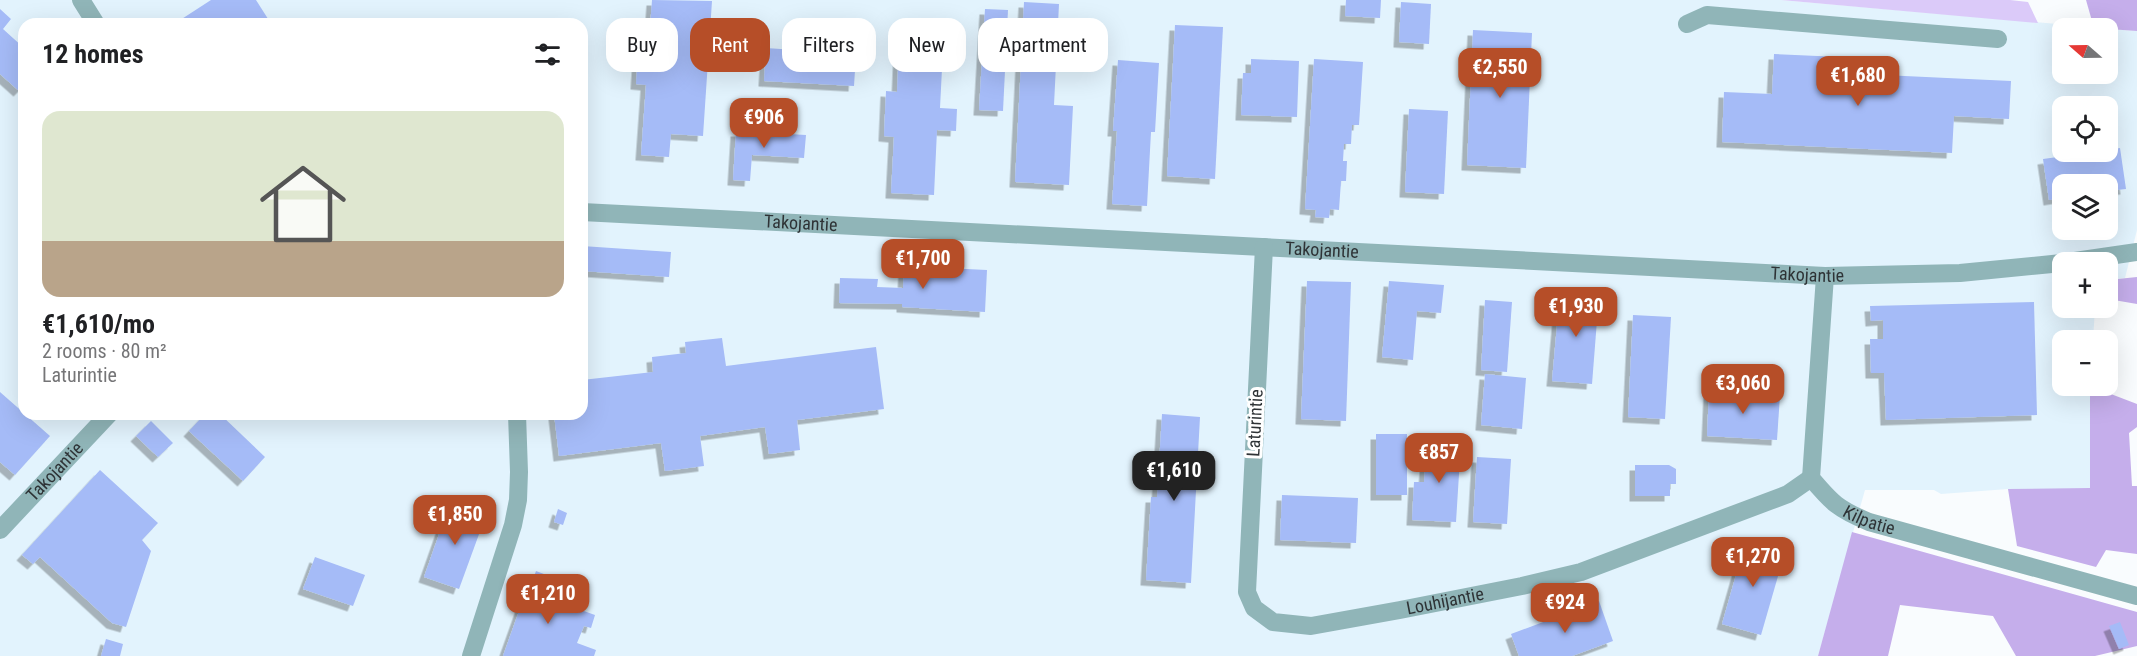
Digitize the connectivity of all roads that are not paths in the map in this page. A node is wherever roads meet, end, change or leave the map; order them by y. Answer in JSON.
{"nodes":[{"id":1,"x":81,"y":0,"type":"edge"},
{"id":2,"x":92,"y":18,"type":"edge"},
{"id":3,"x":1687,"y":24,"type":"dead end"},
{"id":4,"x":1998,"y":39,"type":"dead end"},
{"id":5,"x":588,"y":212,"type":"edge"},
{"id":6,"x":1264,"y":248,"type":"junction"},
{"id":7,"x":2137,"y":252,"type":"edge"},
{"id":8,"x":2118,"y":255,"type":"edge"},
{"id":9,"x":2052,"y":264,"type":"edge"},
{"id":10,"x":1826,"y":276,"type":"junction"},
{"id":11,"x":103,"y":420,"type":"edge"},
{"id":12,"x":517,"y":420,"type":"edge"},
{"id":13,"x":1811,"y":478,"type":"junction"},
{"id":14,"x":0,"y":530,"type":"edge"},
{"id":15,"x":2137,"y":596,"type":"edge"},
{"id":16,"x":1311,"y":626,"type":"joint"},
{"id":17,"x":471,"y":656,"type":"edge"}],
"edges":[{"from":1,"to":2,"type":"street"},
{"from":3,"to":4,"type":"street"},
{"from":5,"to":6,"type":"street","name":"Takojantie"},
{"from":6,"to":10,"type":"street","name":"Takojantie"},
{"from":6,"to":16,"type":"street","name":"Laturintie"},
{"from":7,"to":8,"type":"street"},
{"from":9,"to":10,"type":"street","name":"Takojantie"},
{"from":10,"to":13,"type":"street"},
{"from":11,"to":14,"type":"street","name":"Takojantie"},
{"from":12,"to":17,"type":"street"},
{"from":13,"to":15,"type":"street","name":"Kilpatie"},
{"from":13,"to":16,"type":"street","name":"Louhijantie"}]}
